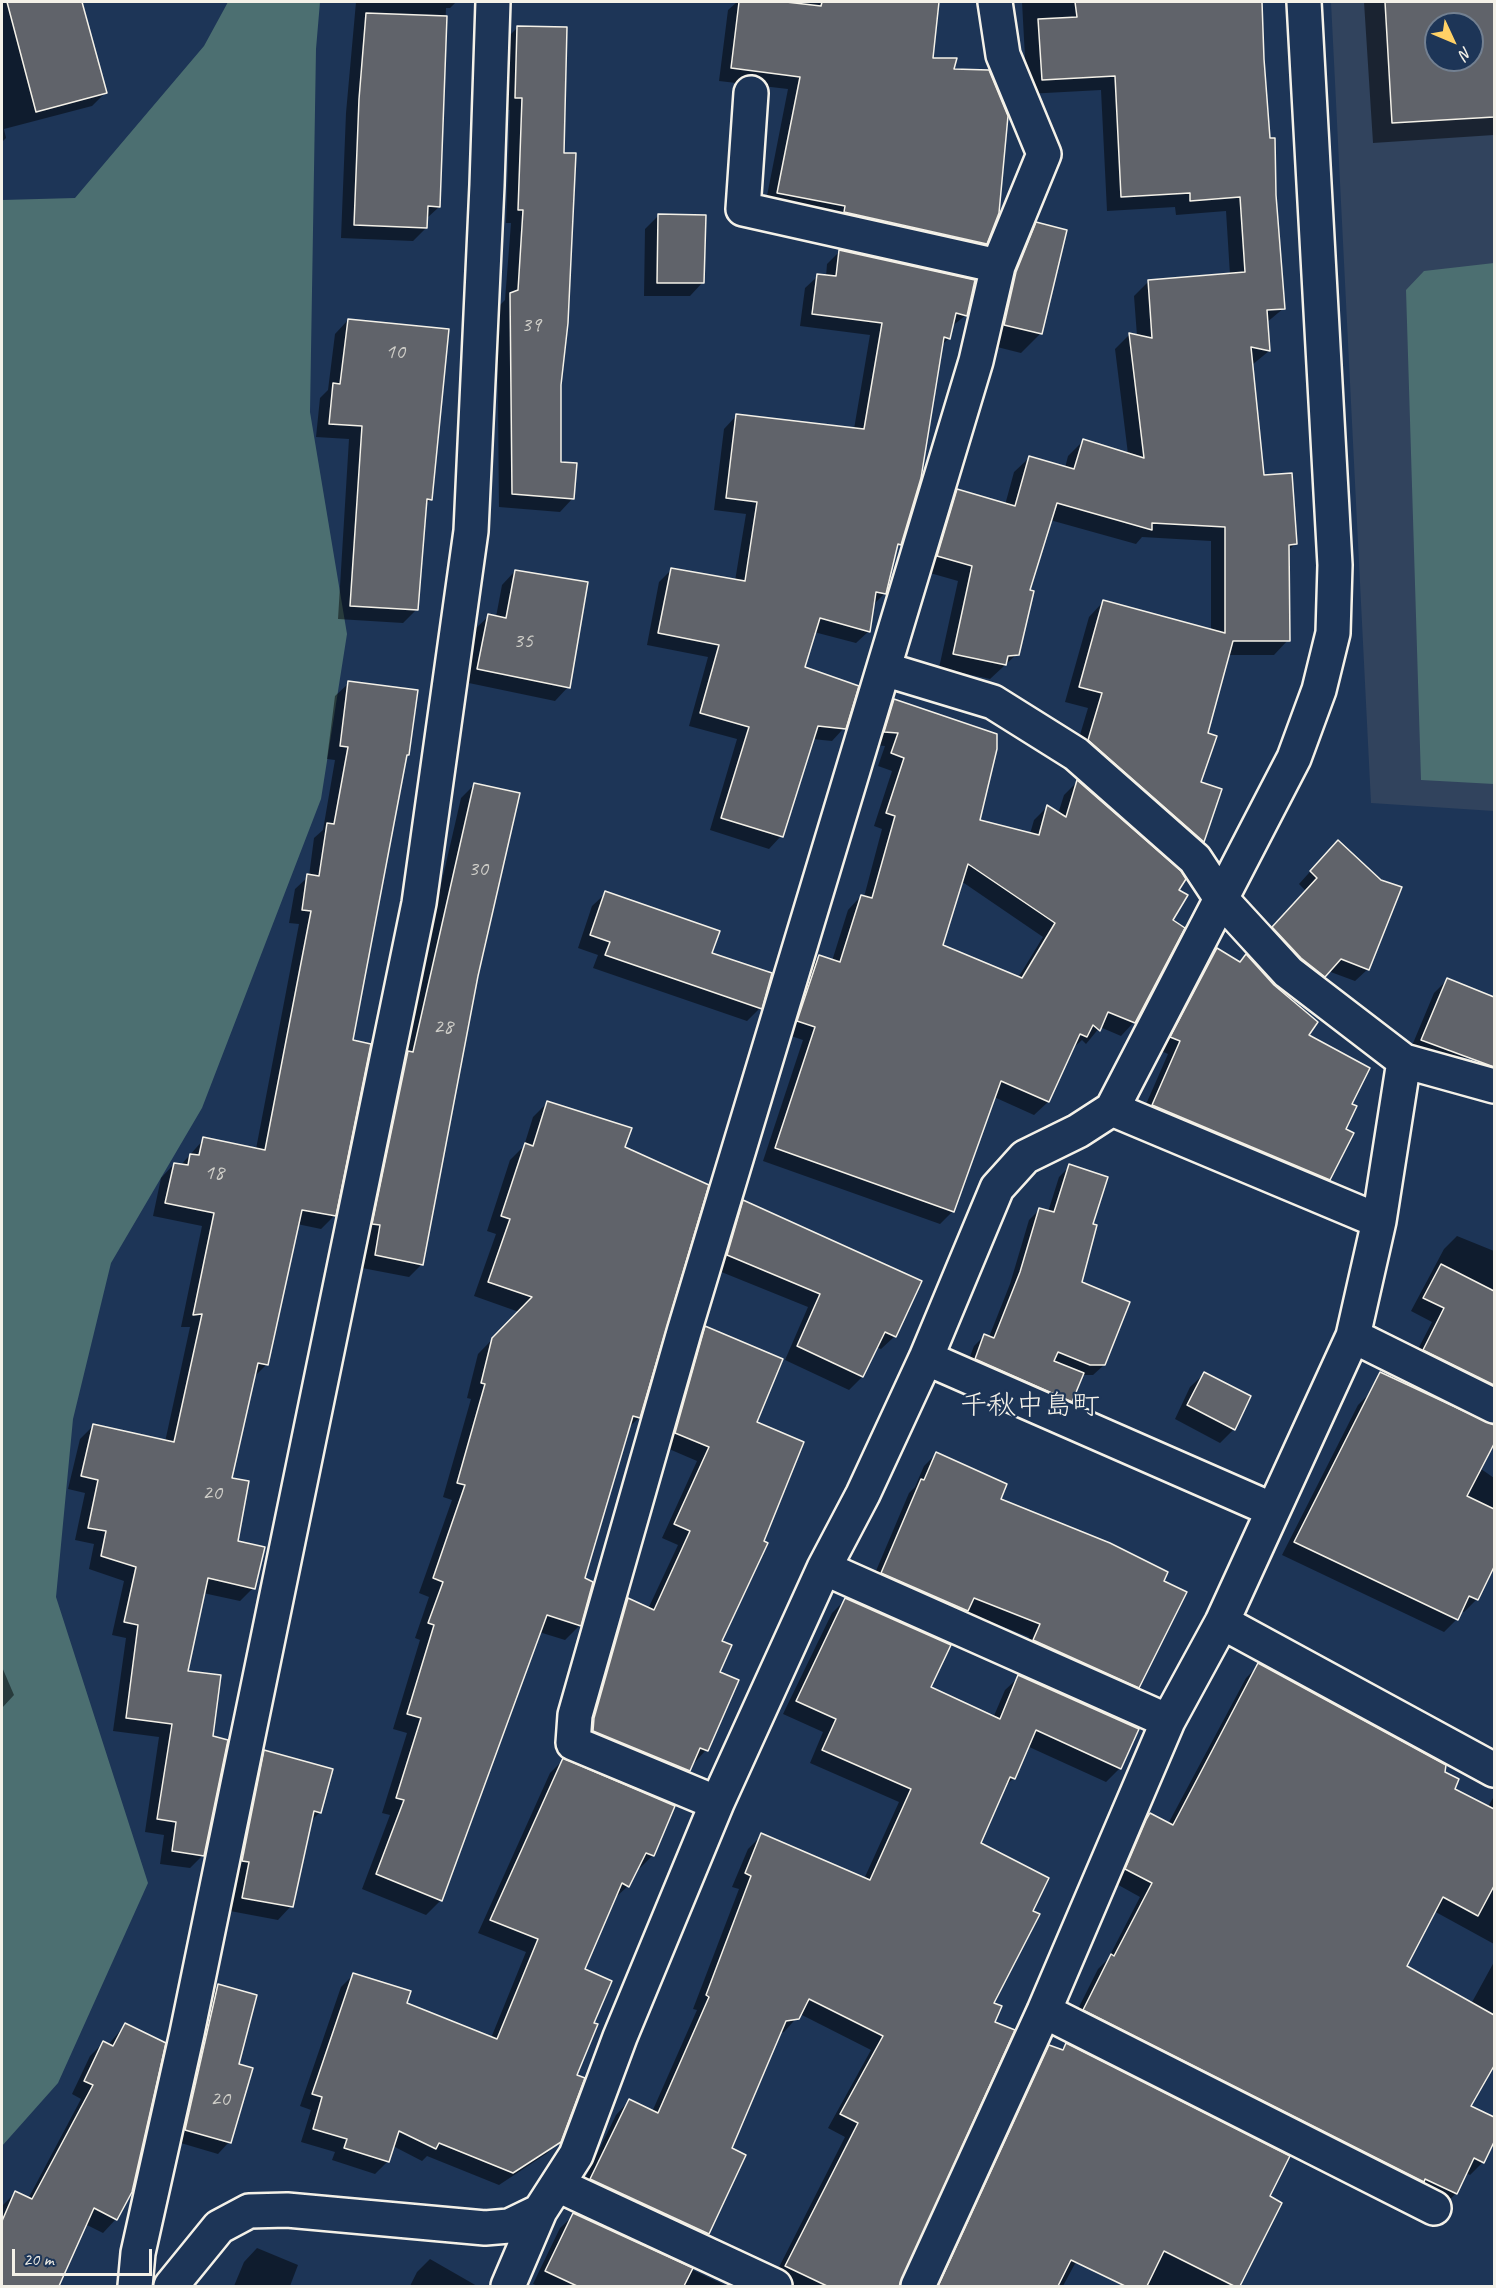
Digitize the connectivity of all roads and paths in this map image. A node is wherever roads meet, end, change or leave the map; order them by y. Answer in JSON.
{"nodes":[{"id":1,"x":492,"y":2,"type":"edge"},
{"id":2,"x":995,"y":2,"type":"edge"},
{"id":3,"x":1304,"y":2,"type":"edge"},
{"id":4,"x":750,"y":93,"type":"dead end"},
{"id":5,"x":998,"y":266,"type":"junction"},
{"id":6,"x":884,"y":669,"type":"junction"},
{"id":7,"x":1222,"y":900,"type":"junction"},
{"id":8,"x":1404,"y":1061,"type":"junction"},
{"id":9,"x":1494,"y":1086,"type":"edge"},
{"id":10,"x":1112,"y":1108,"type":"junction"},
{"id":11,"x":1379,"y":1221,"type":"junction"},
{"id":12,"x":1353,"y":1335,"type":"junction"},
{"id":13,"x":926,"y":1358,"type":"junction"},
{"id":14,"x":1494,"y":1406,"type":"edge"},
{"id":15,"x":1274,"y":1510,"type":"junction"},
{"id":16,"x":824,"y":1568,"type":"junction"},
{"id":17,"x":1222,"y":1622,"type":"junction"},
{"id":18,"x":1168,"y":1721,"type":"junction"},
{"id":19,"x":1494,"y":1770,"type":"edge"},
{"id":20,"x":717,"y":1803,"type":"junction"},
{"id":21,"x":1044,"y":2011,"type":"junction"},
{"id":22,"x":558,"y":2185,"type":"junction"},
{"id":23,"x":1434,"y":2208,"type":"dead end"},
{"id":24,"x":540,"y":2211,"type":"junction"},
{"id":25,"x":135,"y":2286,"type":"edge"},
{"id":26,"x":171,"y":2286,"type":"edge"},
{"id":27,"x":508,"y":2286,"type":"edge"},
{"id":28,"x":775,"y":2286,"type":"edge"},
{"id":29,"x":918,"y":2286,"type":"edge"}],
"edges":[{"from":1,"to":25,"type":"street"},
{"from":2,"to":5,"type":"street"},
{"from":3,"to":7,"type":"street"},
{"from":4,"to":5,"type":"street"},
{"from":5,"to":6,"type":"street"},
{"from":6,"to":7,"type":"street"},
{"from":6,"to":20,"type":"street"},
{"from":7,"to":8,"type":"street"},
{"from":7,"to":10,"type":"street"},
{"from":8,"to":9,"type":"street"},
{"from":8,"to":11,"type":"street"},
{"from":10,"to":11,"type":"street"},
{"from":10,"to":13,"type":"street"},
{"from":11,"to":12,"type":"street"},
{"from":12,"to":14,"type":"street"},
{"from":12,"to":15,"type":"street"},
{"from":13,"to":15,"type":"street"},
{"from":13,"to":16,"type":"street"},
{"from":15,"to":17,"type":"street"},
{"from":16,"to":18,"type":"street"},
{"from":16,"to":20,"type":"street"},
{"from":17,"to":18,"type":"street"},
{"from":17,"to":19,"type":"street"},
{"from":18,"to":21,"type":"street"},
{"from":20,"to":22,"type":"street"},
{"from":21,"to":23,"type":"street"},
{"from":21,"to":29,"type":"street"},
{"from":22,"to":24,"type":"street"},
{"from":22,"to":28,"type":"street"},
{"from":24,"to":26,"type":"street"},
{"from":24,"to":27,"type":"street"}]}
